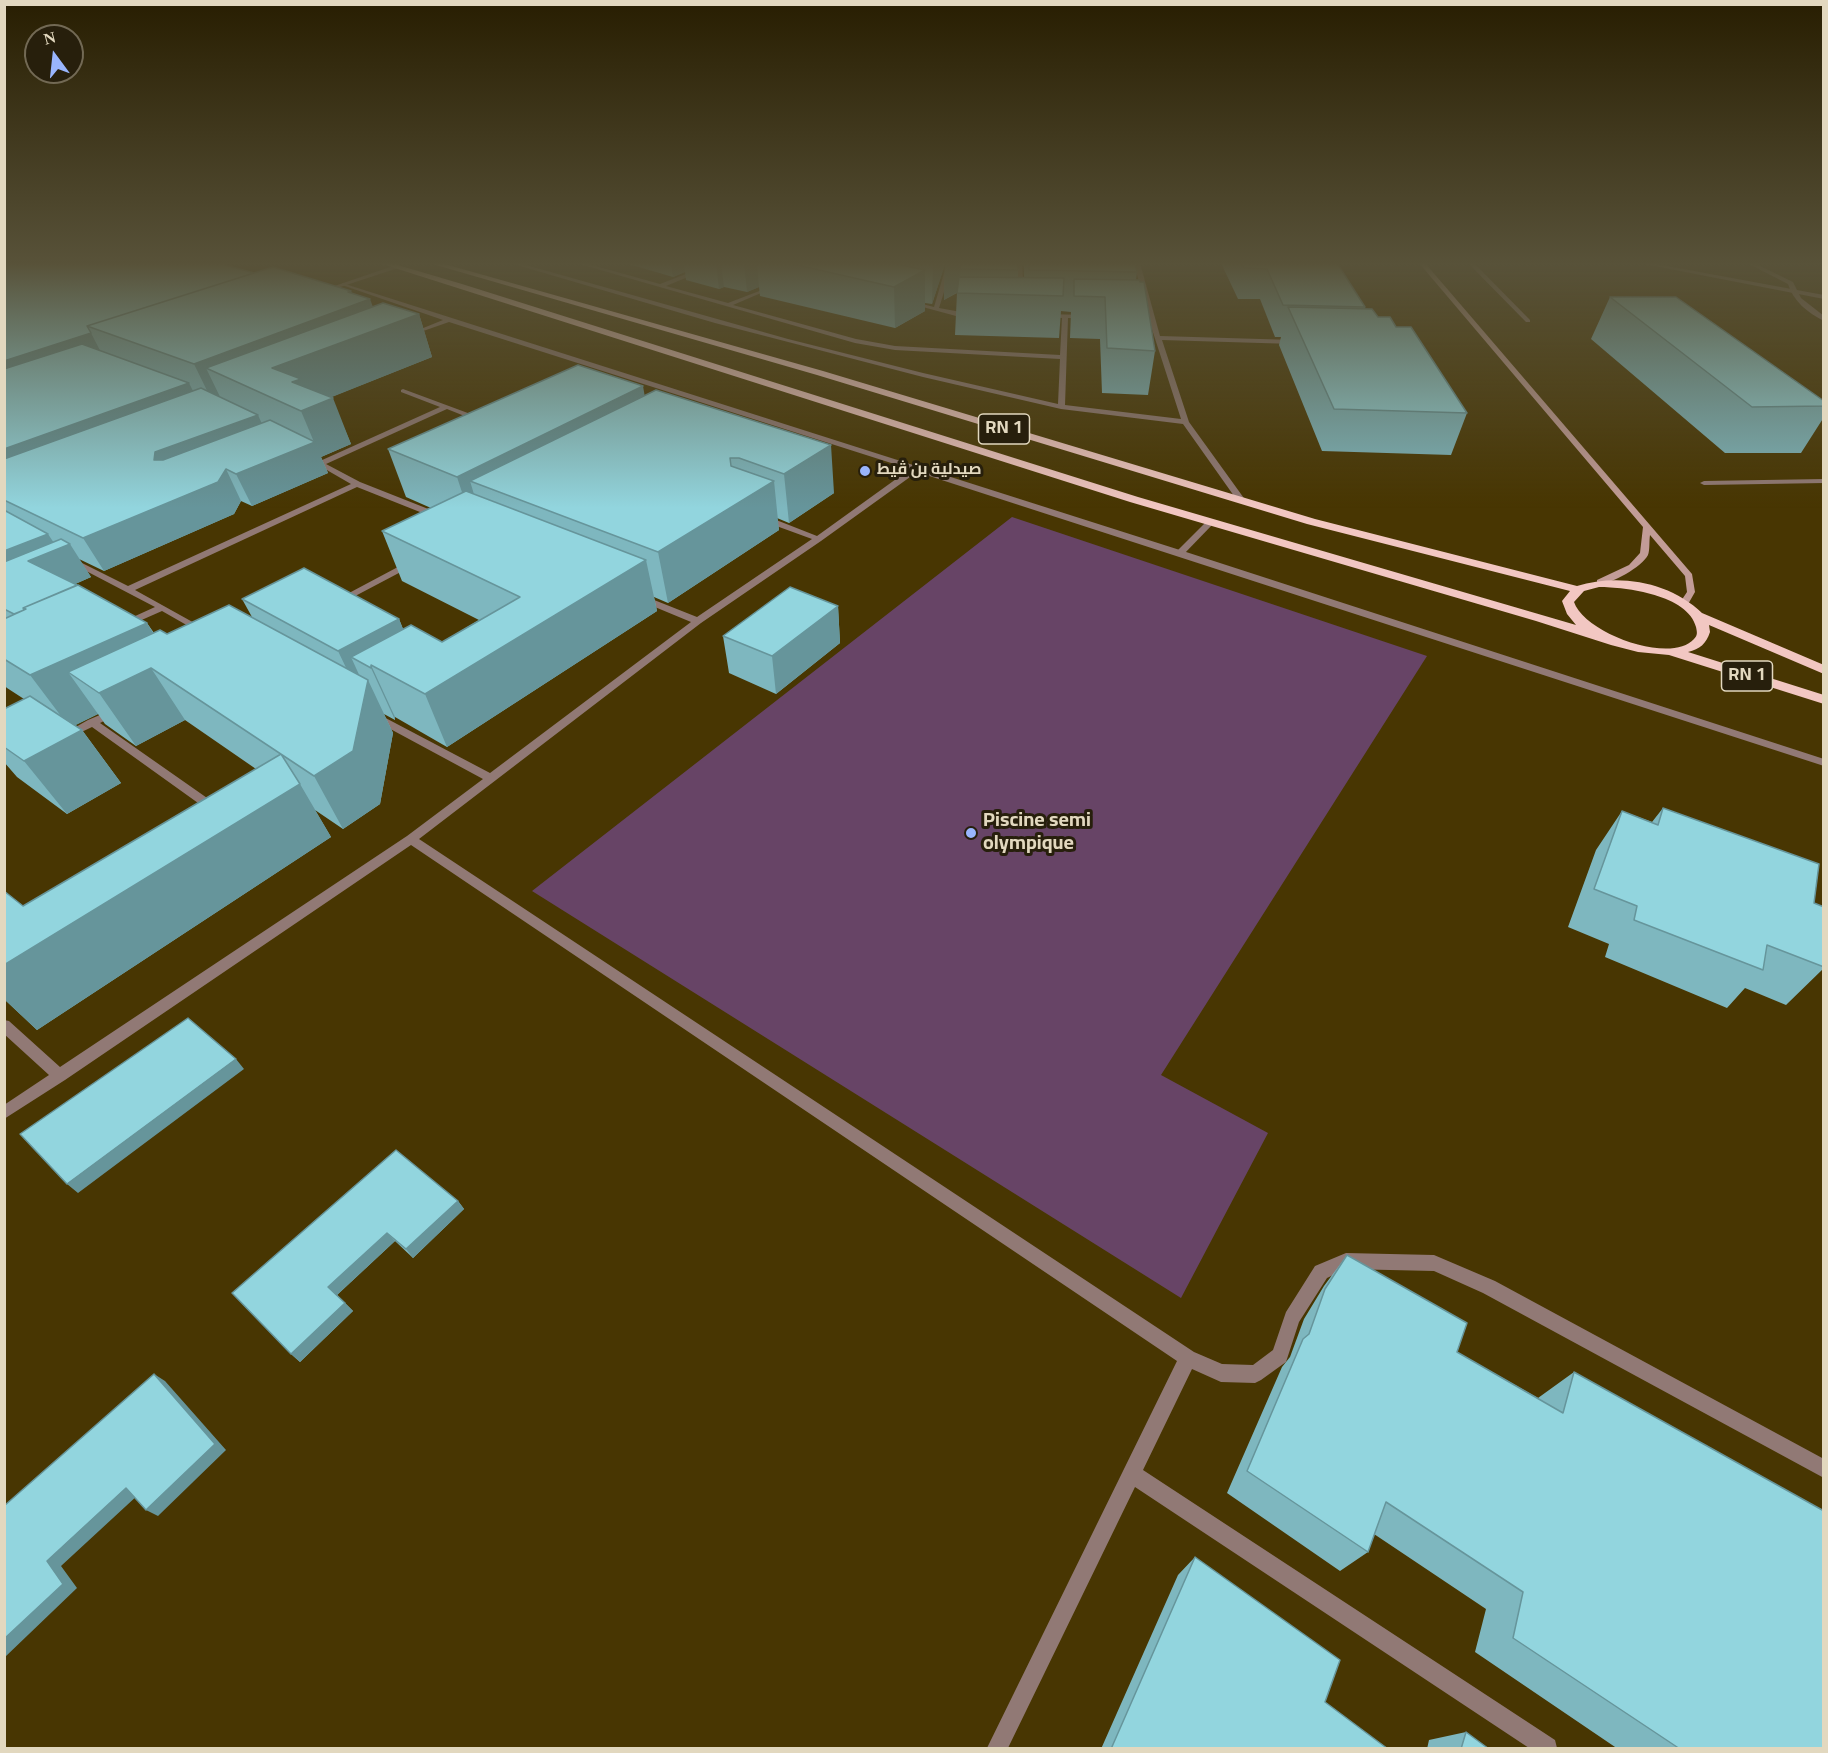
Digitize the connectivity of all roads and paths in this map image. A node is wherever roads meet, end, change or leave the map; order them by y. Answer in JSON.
{"nodes":[{"id":1,"x":527,"y":345,"type":"edge"},
{"id":2,"x":642,"y":345,"type":"edge"},
{"id":3,"x":719,"y":345,"type":"edge"},
{"id":4,"x":802,"y":345,"type":"edge"},
{"id":5,"x":876,"y":345,"type":"edge"},
{"id":6,"x":1063,"y":345,"type":"edge"},
{"id":7,"x":1160,"y":345,"type":"edge"},
{"id":8,"x":1491,"y":345,"type":"edge"},
{"id":9,"x":1062,"y":357,"type":"junction"},
{"id":10,"x":403,"y":391,"type":"dead end"},
{"id":11,"x":714,"y":404,"type":"junction"},
{"id":12,"x":446,"y":407,"type":"junction"},
{"id":13,"x":1061,"y":407,"type":"junction"},
{"id":14,"x":704,"y":410,"type":"edge"},
{"id":15,"x":487,"y":421,"type":"edge"},
{"id":16,"x":1185,"y":422,"type":"junction"},
{"id":17,"x":302,"y":455,"type":"edge"},
{"id":18,"x":321,"y":464,"type":"junction"},
{"id":19,"x":915,"y":469,"type":"junction"},
{"id":20,"x":1824,"y":482,"type":"edge"},
{"id":21,"x":1704,"y":483,"type":"dead end"},
{"id":22,"x":357,"y":484,"type":"junction"},
{"id":23,"x":1242,"y":501,"type":"junction"},
{"id":24,"x":752,"y":514,"type":"edge"},
{"id":25,"x":452,"y":521,"type":"edge"},
{"id":26,"x":1209,"y":524,"type":"junction"},
{"id":27,"x":1646,"y":528,"type":"junction"},
{"id":28,"x":818,"y":538,"type":"junction"},
{"id":29,"x":1180,"y":553,"type":"junction"},
{"id":30,"x":64,"y":557,"type":"edge"},
{"id":31,"x":420,"y":558,"type":"edge"},
{"id":32,"x":82,"y":567,"type":"junction"},
{"id":33,"x":72,"y":572,"type":"edge"},
{"id":34,"x":1600,"y":582,"type":"junction"},
{"id":35,"x":1576,"y":589,"type":"junction"},
{"id":36,"x":129,"y":590,"type":"junction"},
{"id":37,"x":633,"y":595,"type":"edge"},
{"id":38,"x":1684,"y":604,"type":"junction"},
{"id":39,"x":162,"y":607,"type":"junction"},
{"id":40,"x":326,"y":608,"type":"edge"},
{"id":41,"x":1698,"y":616,"type":"junction"},
{"id":42,"x":698,"y":621,"type":"junction"},
{"id":43,"x":120,"y":626,"type":"edge"},
{"id":44,"x":209,"y":636,"type":"edge"},
{"id":45,"x":1607,"y":638,"type":"junction"},
{"id":46,"x":1670,"y":651,"type":"junction"},
{"id":47,"x":1824,"y":670,"type":"edge"},
{"id":48,"x":1824,"y":700,"type":"edge"},
{"id":49,"x":373,"y":705,"type":"edge"},
{"id":50,"x":123,"y":708,"type":"edge"},
{"id":51,"x":92,"y":722,"type":"junction"},
{"id":52,"x":53,"y":742,"type":"edge"},
{"id":53,"x":1824,"y":763,"type":"edge"},
{"id":54,"x":492,"y":779,"type":"junction"},
{"id":55,"x":226,"y":818,"type":"edge"},
{"id":56,"x":411,"y":839,"type":"junction"},
{"id":57,"x":4,"y":1025,"type":"edge"},
{"id":58,"x":60,"y":1076,"type":"junction"},
{"id":59,"x":4,"y":1113,"type":"edge"},
{"id":60,"x":1188,"y":1358,"type":"junction"},
{"id":61,"x":1824,"y":1469,"type":"edge"},
{"id":62,"x":1132,"y":1474,"type":"junction"},
{"id":63,"x":997,"y":1749,"type":"edge"},
{"id":64,"x":1547,"y":1749,"type":"edge"}],
"edges":[{"from":1,"to":11,"type":"street"},
{"from":2,"to":26,"type":"highway","number":"RN 1"},
{"from":3,"to":23,"type":"highway","number":"RN 1"},
{"from":4,"to":13,"type":"street"},
{"from":5,"to":9,"type":"street"},
{"from":6,"to":9,"type":"street"},
{"from":7,"to":16,"type":"street"},
{"from":8,"to":27,"type":"main road"},
{"from":9,"to":13,"type":"street"},
{"from":10,"to":12,"type":"street"},
{"from":11,"to":14,"type":"street"},
{"from":11,"to":19,"type":"street"},
{"from":12,"to":15,"type":"street"},
{"from":12,"to":18,"type":"street"},
{"from":13,"to":16,"type":"street"},
{"from":16,"to":23,"type":"street"},
{"from":17,"to":18,"type":"street"},
{"from":18,"to":22,"type":"street"},
{"from":19,"to":28,"type":"street"},
{"from":19,"to":29,"type":"street"},
{"from":20,"to":21,"type":"street"},
{"from":22,"to":25,"type":"street"},
{"from":22,"to":36,"type":"street"},
{"from":23,"to":35,"type":"highway","number":"RN 1"},
{"from":24,"to":28,"type":"street"},
{"from":26,"to":29,"type":"street"},
{"from":26,"to":45,"type":"highway","number":"RN 1"},
{"from":27,"to":34,"type":"main road"},
{"from":27,"to":38,"type":"main road"},
{"from":28,"to":42,"type":"street"},
{"from":29,"to":53,"type":"street"},
{"from":30,"to":32,"type":"street"},
{"from":31,"to":40,"type":"street"},
{"from":32,"to":33,"type":"street"},
{"from":32,"to":36,"type":"street"},
{"from":34,"to":35,"type":"highway"},
{"from":34,"to":38,"type":"highway"},
{"from":35,"to":45,"type":"highway"},
{"from":36,"to":39,"type":"street"},
{"from":37,"to":42,"type":"street"},
{"from":38,"to":41,"type":"highway"},
{"from":39,"to":43,"type":"street"},
{"from":39,"to":44,"type":"street"},
{"from":41,"to":46,"type":"highway"},
{"from":41,"to":47,"type":"highway","number":"RN 1"},
{"from":42,"to":54,"type":"street"},
{"from":45,"to":46,"type":"highway"},
{"from":46,"to":48,"type":"highway","number":"RN 1"},
{"from":49,"to":54,"type":"street"},
{"from":50,"to":51,"type":"street"},
{"from":51,"to":52,"type":"street"},
{"from":51,"to":55,"type":"street"},
{"from":54,"to":56,"type":"street"},
{"from":56,"to":58,"type":"street"},
{"from":56,"to":60,"type":"street"},
{"from":57,"to":58,"type":"street"},
{"from":58,"to":59,"type":"street"},
{"from":60,"to":61,"type":"street"},
{"from":60,"to":62,"type":"street"},
{"from":62,"to":63,"type":"street"},
{"from":62,"to":64,"type":"street"}]}
